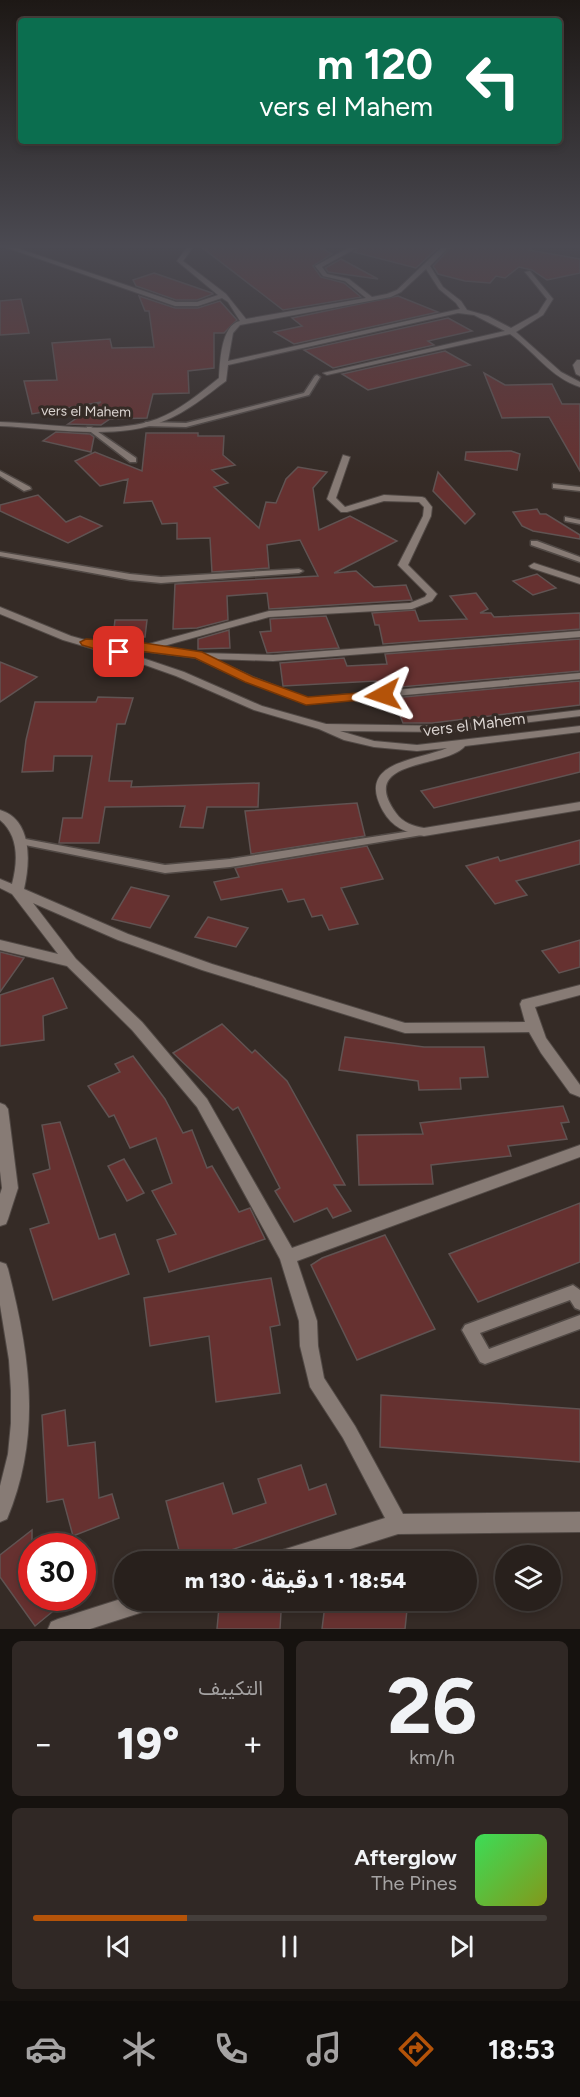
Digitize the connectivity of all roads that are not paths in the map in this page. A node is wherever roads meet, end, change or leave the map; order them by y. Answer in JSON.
{"nodes":[{"id":1,"x":242,"y":322,"type":"edge"},
{"id":2,"x":414,"y":322,"type":"edge"},
{"id":3,"x":491,"y":322,"type":"edge"},
{"id":4,"x":527,"y":322,"type":"edge"},
{"id":5,"x":510,"y":332,"type":"junction"},
{"id":6,"x":580,"y":362,"type":"edge"},
{"id":7,"x":224,"y":364,"type":"junction"},
{"id":8,"x":327,"y":373,"type":"dead end"},
{"id":9,"x":580,"y":374,"type":"edge"},
{"id":10,"x":317,"y":377,"type":"dead end"},
{"id":11,"x":580,"y":386,"type":"edge"},
{"id":12,"x":0,"y":424,"type":"edge"},
{"id":13,"x":146,"y":424,"type":"junction"},
{"id":14,"x":88,"y":428,"type":"junction"},
{"id":15,"x":346,"y":457,"type":"dead end"},
{"id":16,"x":133,"y":460,"type":"dead end"},
{"id":17,"x":0,"y":473,"type":"edge"},
{"id":18,"x":556,"y":486,"type":"dead end"},
{"id":19,"x":27,"y":489,"type":"dead end"},
{"id":20,"x":580,"y":489,"type":"edge"},
{"id":21,"x":568,"y":519,"type":"dead end"},
{"id":22,"x":580,"y":522,"type":"edge"},
{"id":23,"x":534,"y":543,"type":"dead end"},
{"id":24,"x":0,"y":554,"type":"edge"},
{"id":25,"x":580,"y":560,"type":"edge"},
{"id":26,"x":534,"y":566,"type":"dead end"},
{"id":27,"x":299,"y":571,"type":"dead end"},
{"id":28,"x":580,"y":581,"type":"edge"},
{"id":29,"x":0,"y":610,"type":"edge"},
{"id":30,"x":580,"y":634,"type":"edge"},
{"id":31,"x":86,"y":642,"type":"junction"},
{"id":32,"x":149,"y":647,"type":"junction"},
{"id":33,"x":198,"y":655,"type":"junction"},
{"id":34,"x":580,"y":676,"type":"edge"},
{"id":35,"x":580,"y":713,"type":"edge"},
{"id":36,"x":323,"y":727,"type":"junction"},
{"id":37,"x":580,"y":729,"type":"edge"},
{"id":38,"x":464,"y":744,"type":"junction"},
{"id":39,"x":580,"y":806,"type":"edge"},
{"id":40,"x":0,"y":814,"type":"edge"},
{"id":41,"x":424,"y":832,"type":"junction"},
{"id":42,"x":20,"y":841,"type":"junction"},
{"id":43,"x":0,"y":883,"type":"edge"},
{"id":44,"x":17,"y":891,"type":"junction"},
{"id":45,"x":0,"y":945,"type":"edge"},
{"id":46,"x":71,"y":962,"type":"junction"},
{"id":47,"x":580,"y":990,"type":"edge"},
{"id":48,"x":532,"y":1027,"type":"junction"},
{"id":49,"x":580,"y":1091,"type":"edge"},
{"id":50,"x":0,"y":1109,"type":"edge"},
{"id":51,"x":580,"y":1151,"type":"edge"},
{"id":52,"x":0,"y":1219,"type":"edge"},
{"id":53,"x":288,"y":1257,"type":"junction"},
{"id":54,"x":0,"y":1269,"type":"edge"},
{"id":55,"x":580,"y":1303,"type":"edge"},
{"id":56,"x":580,"y":1322,"type":"edge"},
{"id":57,"x":0,"y":1512,"type":"edge"},
{"id":58,"x":580,"y":1522,"type":"edge"},
{"id":59,"x":398,"y":1524,"type":"junction"},
{"id":60,"x":311,"y":1551,"type":"edge"},
{"id":61,"x":114,"y":1611,"type":"edge"},
{"id":62,"x":58,"y":1629,"type":"edge"}],
"edges":[{"from":1,"to":7,"type":"street"},
{"from":2,"to":7,"type":"street"},
{"from":3,"to":5,"type":"street"},
{"from":4,"to":5,"type":"street"},
{"from":5,"to":8,"type":"street"},
{"from":5,"to":11,"type":"street"},
{"from":6,"to":9,"type":"street"},
{"from":7,"to":13,"type":"street","name":"vers el Mahem"},
{"from":10,"to":13,"type":"lane"},
{"from":12,"to":14,"type":"street","name":"vers el Mahem"},
{"from":13,"to":14,"type":"street","name":"vers el Mahem"},
{"from":14,"to":16,"type":"lane"},
{"from":15,"to":32,"type":"street"},
{"from":17,"to":19,"type":"lane"},
{"from":18,"to":20,"type":"lane"},
{"from":21,"to":22,"type":"lane"},
{"from":23,"to":25,"type":"lane"},
{"from":24,"to":27,"type":"lane"},
{"from":26,"to":28,"type":"street"},
{"from":29,"to":31,"type":"street","name":"vers el Mahem"},
{"from":30,"to":33,"type":"street"},
{"from":31,"to":32,"type":"street"},
{"from":31,"to":36,"type":"street","name":"vers el Mahem"},
{"from":32,"to":33,"type":"street"},
{"from":33,"to":34,"type":"street"},
{"from":35,"to":36,"type":"street"},
{"from":36,"to":38,"type":"street","name":"vers el Mahem"},
{"from":37,"to":38,"type":"street","name":"vers el Mahem"},
{"from":38,"to":41,"type":"street"},
{"from":39,"to":41,"type":"street"},
{"from":40,"to":42,"type":"street"},
{"from":41,"to":42,"type":"lane"},
{"from":42,"to":44,"type":"street"},
{"from":43,"to":44,"type":"street"},
{"from":44,"to":46,"type":"street"},
{"from":44,"to":48,"type":"street"},
{"from":45,"to":46,"type":"street"},
{"from":46,"to":53,"type":"street"},
{"from":47,"to":48,"type":"street"},
{"from":48,"to":49,"type":"street"},
{"from":50,"to":52,"type":"street"},
{"from":51,"to":53,"type":"street"},
{"from":53,"to":59,"type":"street"},
{"from":54,"to":57,"type":"street"},
{"from":55,"to":56,"type":"lane"},
{"from":58,"to":59,"type":"street"},
{"from":59,"to":60,"type":"street"},
{"from":61,"to":62,"type":"street"}]}
